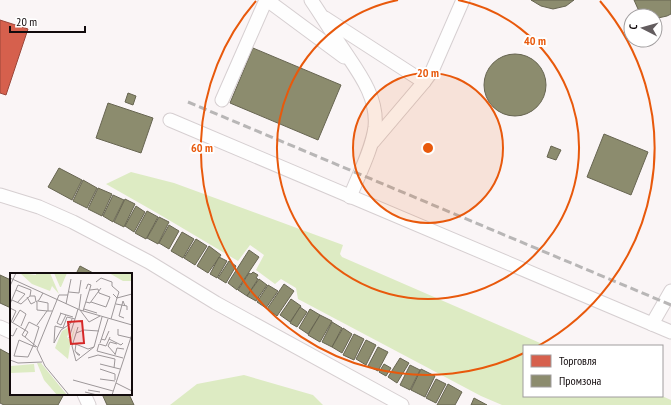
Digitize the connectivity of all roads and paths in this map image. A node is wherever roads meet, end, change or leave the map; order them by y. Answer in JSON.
{"nodes":[{"id":1,"x":266,"y":0,"type":"edge"},
{"id":2,"x":311,"y":0,"type":"edge"},
{"id":3,"x":463,"y":0,"type":"edge"},
{"id":4,"x":320,"y":15,"type":"junction"},
{"id":5,"x":352,"y":62,"type":"junction"},
{"id":6,"x":424,"y":82,"type":"junction"},
{"id":7,"x":222,"y":100,"type":"dead end"},
{"id":8,"x":170,"y":120,"type":"dead end"},
{"id":9,"x":370,"y":145,"type":"junction"},
{"id":10,"x":0,"y":196,"type":"edge"},
{"id":11,"x":350,"y":197,"type":"junction"},
{"id":12,"x":671,"y":291,"type":"edge"},
{"id":13,"x":652,"y":324,"type":"junction"},
{"id":14,"x":0,"y":327,"type":"edge"},
{"id":15,"x":10,"y":332,"type":"edge"},
{"id":16,"x":671,"y":332,"type":"edge"},
{"id":17,"x":84,"y":395,"type":"edge"},
{"id":18,"x":89,"y":405,"type":"edge"},
{"id":19,"x":402,"y":405,"type":"edge"}],
"edges":[{"from":1,"to":5,"type":"lane"},
{"from":1,"to":7,"type":"lane"},
{"from":2,"to":4,"type":"lane"},
{"from":3,"to":6,"type":"lane"},
{"from":4,"to":5,"type":"lane"},
{"from":4,"to":6,"type":"lane"},
{"from":5,"to":9,"type":"lane"},
{"from":6,"to":9,"type":"lane"},
{"from":8,"to":11,"type":"lane"},
{"from":9,"to":11,"type":"lane"},
{"from":10,"to":19,"type":"lane"},
{"from":11,"to":13,"type":"lane"},
{"from":12,"to":13,"type":"lane"},
{"from":13,"to":16,"type":"lane"},
{"from":14,"to":15,"type":"lane"},
{"from":17,"to":18,"type":"lane"}]}
